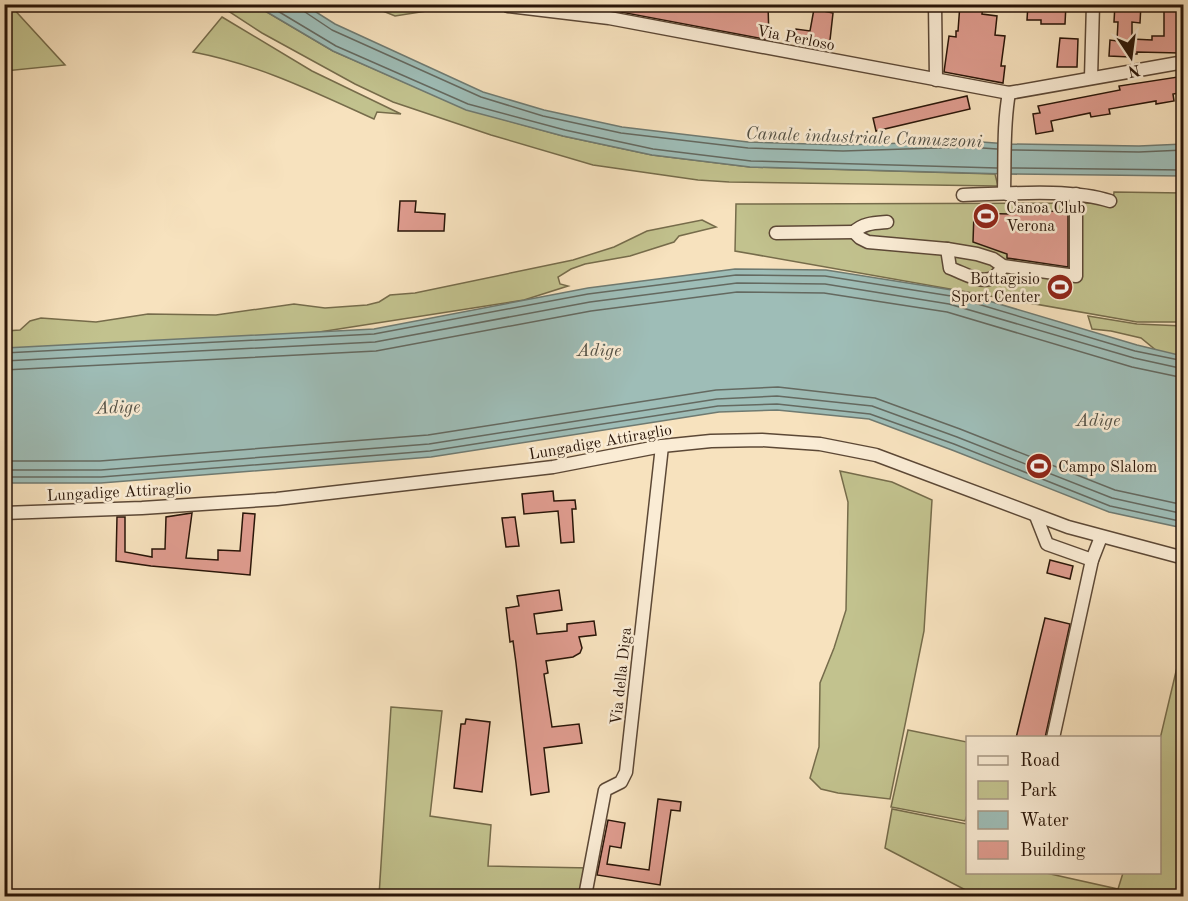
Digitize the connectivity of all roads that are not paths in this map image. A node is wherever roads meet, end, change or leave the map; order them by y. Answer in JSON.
{"nodes":[{"id":1,"x":507,"y":4,"type":"edge"},
{"id":2,"x":935,"y":4,"type":"edge"},
{"id":3,"x":1093,"y":4,"type":"edge"},
{"id":4,"x":1184,"y":62,"type":"edge"},
{"id":5,"x":1091,"y":78,"type":"junction"},
{"id":6,"x":936,"y":80,"type":"junction"},
{"id":7,"x":1009,"y":93,"type":"junction"},
{"id":8,"x":1006,"y":189,"type":"junction"},
{"id":9,"x":1076,"y":194,"type":"junction"},
{"id":10,"x":963,"y":195,"type":"dead end"},
{"id":11,"x":1110,"y":201,"type":"dead end"},
{"id":12,"x":887,"y":222,"type":"dead end"},
{"id":13,"x":855,"y":232,"type":"junction"},
{"id":14,"x":776,"y":233,"type":"dead end"},
{"id":15,"x":947,"y":249,"type":"junction"},
{"id":16,"x":1003,"y":266,"type":"junction"},
{"id":17,"x":662,"y":446,"type":"junction"},
{"id":18,"x":4,"y":513,"type":"edge"},
{"id":19,"x":1036,"y":516,"type":"junction"},
{"id":20,"x":1101,"y":537,"type":"junction"},
{"id":21,"x":1184,"y":558,"type":"edge"},
{"id":22,"x":1092,"y":560,"type":"junction"},
{"id":23,"x":1053,"y":736,"type":"edge"},
{"id":24,"x":585,"y":897,"type":"edge"}],
"edges":[{"from":1,"to":6,"type":"street","name":"Via Perloso"},
{"from":2,"to":6,"type":"street"},
{"from":3,"to":5,"type":"street"},
{"from":4,"to":5,"type":"street","name":"Via Perloso"},
{"from":5,"to":7,"type":"street","name":"Via Perloso"},
{"from":6,"to":7,"type":"street","name":"Via Perloso"},
{"from":7,"to":8,"type":"street"},
{"from":8,"to":9,"type":"street"},
{"from":8,"to":10,"type":"street"},
{"from":9,"to":11,"type":"street"},
{"from":9,"to":16,"type":"street"},
{"from":12,"to":13,"type":"street"},
{"from":13,"to":14,"type":"street"},
{"from":13,"to":15,"type":"street"},
{"from":15,"to":16,"type":"street"},
{"from":15,"to":16,"type":"street"},
{"from":17,"to":18,"type":"street","name":"Lungadige Attiraglio"},
{"from":17,"to":19,"type":"street","name":"Lungadige Attiraglio"},
{"from":17,"to":24,"type":"street","name":"Via della Diga"},
{"from":19,"to":20,"type":"street","name":"Lungadige Attiraglio"},
{"from":19,"to":22,"type":"street"},
{"from":20,"to":21,"type":"street","name":"Lungadige Attiraglio"},
{"from":20,"to":22,"type":"street"},
{"from":22,"to":23,"type":"street"}]}
